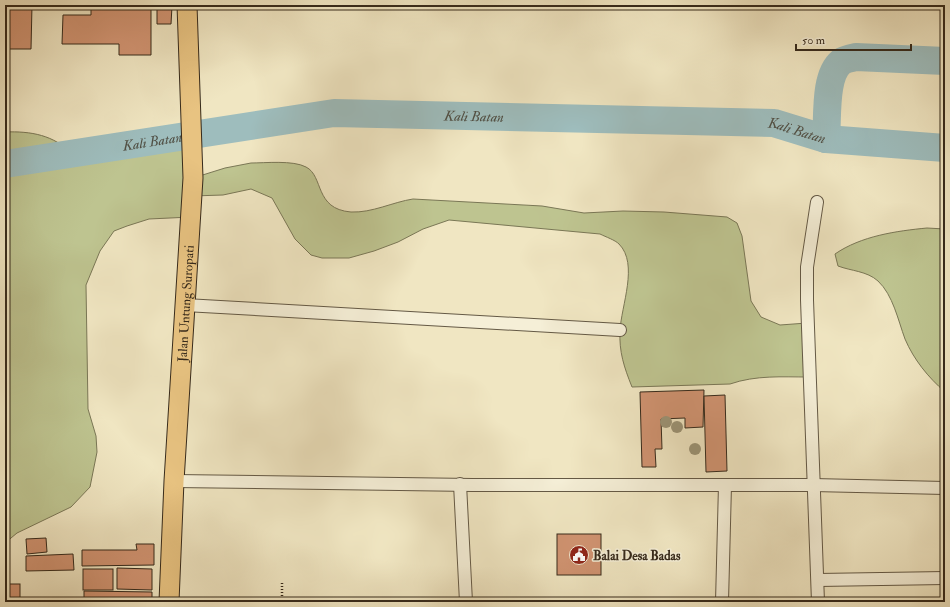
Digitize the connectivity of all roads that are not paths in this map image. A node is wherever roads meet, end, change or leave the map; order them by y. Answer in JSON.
{"nodes":[{"id":1,"x":187,"y":5,"type":"edge"},
{"id":2,"x":817,"y":202,"type":"dead end"},
{"id":3,"x":185,"y":305,"type":"junction"},
{"id":4,"x":620,"y":330,"type":"dead end"},
{"id":5,"x":174,"y":481,"type":"junction"},
{"id":6,"x":460,"y":484,"type":"junction"},
{"id":7,"x":725,"y":485,"type":"junction"},
{"id":8,"x":813,"y":485,"type":"junction"},
{"id":9,"x":945,"y":488,"type":"edge"},
{"id":10,"x":945,"y":578,"type":"edge"},
{"id":11,"x":818,"y":580,"type":"junction"},
{"id":12,"x":169,"y":602,"type":"edge"},
{"id":13,"x":466,"y":602,"type":"edge"},
{"id":14,"x":722,"y":602,"type":"edge"},
{"id":15,"x":818,"y":602,"type":"edge"}],
"edges":[{"from":1,"to":3,"type":"main road","name":"Jalan Untung Suropati"},
{"from":2,"to":8,"type":"street"},
{"from":3,"to":4,"type":"street"},
{"from":3,"to":5,"type":"main road","name":"Jalan Untung Suropati"},
{"from":5,"to":6,"type":"street"},
{"from":5,"to":12,"type":"main road","name":"Jalan Untung Suropati"},
{"from":6,"to":7,"type":"street"},
{"from":6,"to":13,"type":"street"},
{"from":7,"to":8,"type":"street"},
{"from":7,"to":14,"type":"street"},
{"from":8,"to":9,"type":"street"},
{"from":8,"to":11,"type":"street"},
{"from":10,"to":11,"type":"street"},
{"from":11,"to":15,"type":"street"}]}
